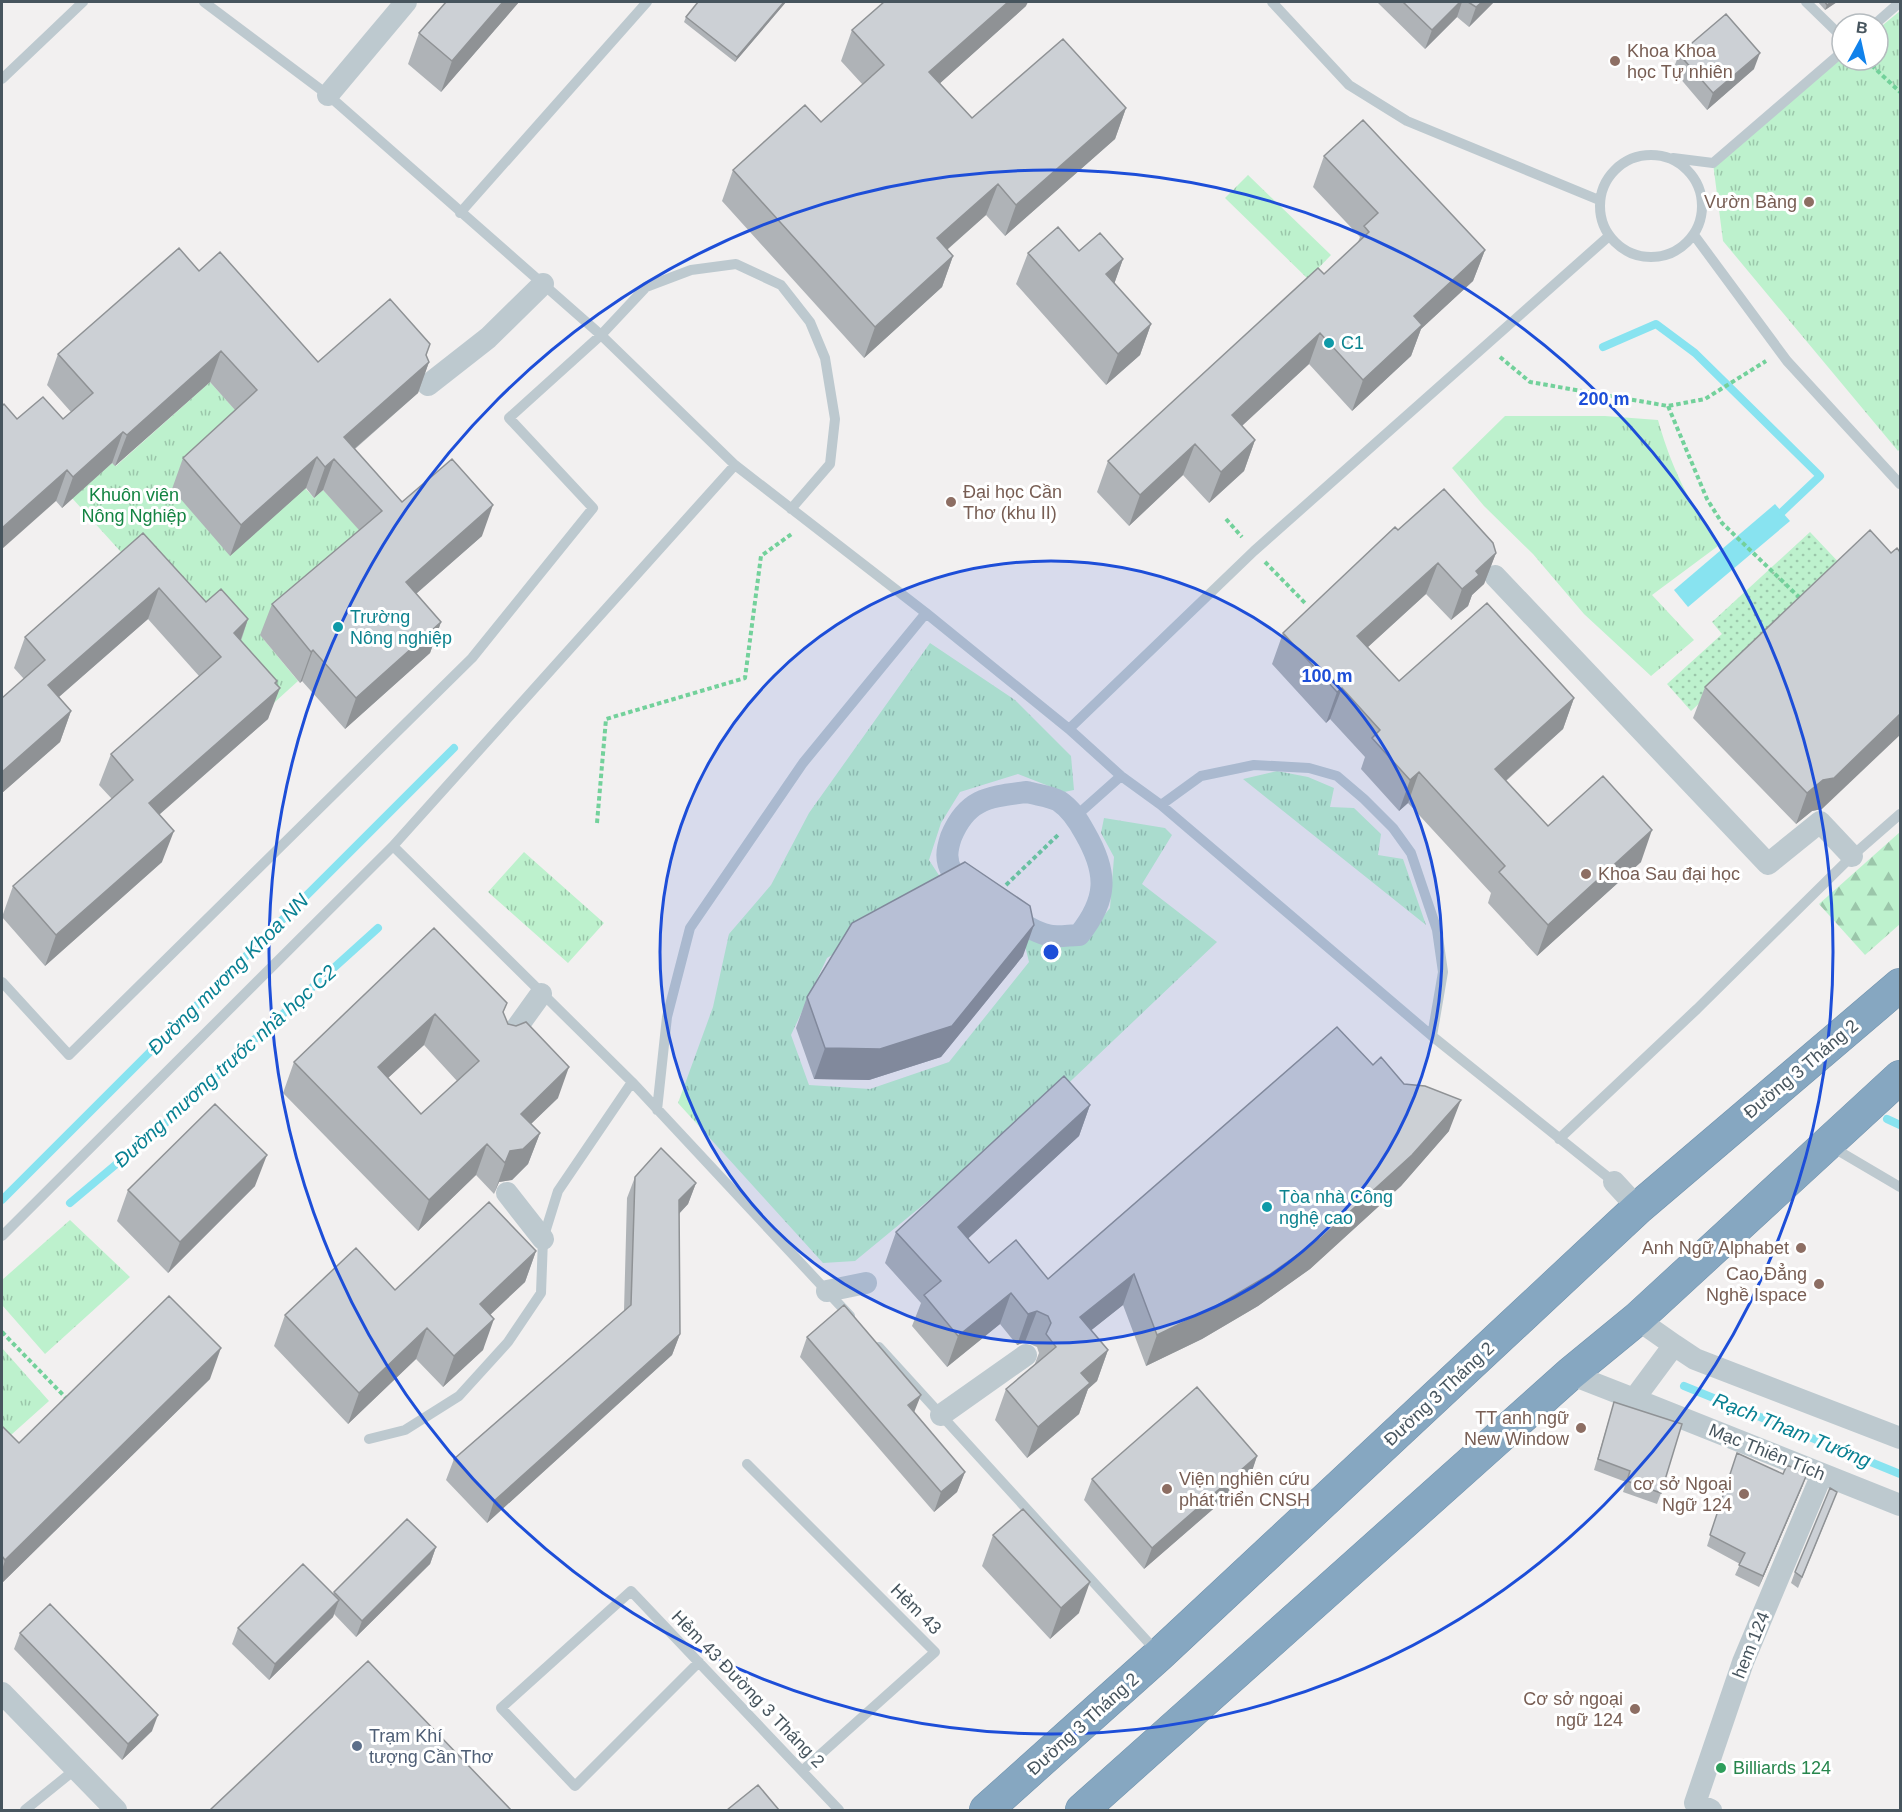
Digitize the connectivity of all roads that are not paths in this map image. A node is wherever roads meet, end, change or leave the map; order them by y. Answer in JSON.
{"nodes":[{"id":1,"x":83,"y":2,"type":"edge"},
{"id":2,"x":204,"y":2,"type":"edge"},
{"id":3,"x":406,"y":2,"type":"edge"},
{"id":4,"x":647,"y":2,"type":"edge"},
{"id":5,"x":1272,"y":2,"type":"edge"},
{"id":6,"x":1806,"y":2,"type":"edge"},
{"id":7,"x":1900,"y":2,"type":"edge"},
{"id":8,"x":1889,"y":12,"type":"edge"},
{"id":9,"x":1830,"y":25,"type":"edge"},
{"id":10,"x":1830,"y":62,"type":"edge"},
{"id":11,"x":2,"y":79,"type":"edge"},
{"id":12,"x":328,"y":95,"type":"junction"},
{"id":13,"x":1668,"y":158,"type":"junction"},
{"id":14,"x":1599,"y":200,"type":"junction"},
{"id":15,"x":460,"y":213,"type":"junction"},
{"id":16,"x":1694,"y":235,"type":"junction"},
{"id":17,"x":1608,"y":236,"type":"junction"},
{"id":18,"x":543,"y":284,"type":"junction"},
{"id":19,"x":601,"y":335,"type":"junction"},
{"id":20,"x":428,"y":385,"type":"edge"},
{"id":21,"x":735,"y":465,"type":"junction"},
{"id":22,"x":1900,"y":484,"type":"edge"},
{"id":23,"x":791,"y":509,"type":"junction"},
{"id":24,"x":1495,"y":576,"type":"dead end"},
{"id":25,"x":926,"y":613,"type":"junction"},
{"id":26,"x":1069,"y":729,"type":"junction"},
{"id":27,"x":1121,"y":776,"type":"junction"},
{"id":28,"x":1161,"y":805,"type":"junction"},
{"id":29,"x":1900,"y":814,"type":"edge"},
{"id":30,"x":1076,"y":816,"type":"junction"},
{"id":31,"x":393,"y":846,"type":"junction"},
{"id":32,"x":1852,"y":856,"type":"junction"},
{"id":33,"x":2,"y":982,"type":"edge"},
{"id":34,"x":1900,"y":985,"type":"edge"},
{"id":35,"x":541,"y":994,"type":"junction"},
{"id":36,"x":1432,"y":1036,"type":"junction"},
{"id":37,"x":505,"y":1044,"type":"edge"},
{"id":38,"x":632,"y":1082,"type":"junction"},
{"id":39,"x":1894,"y":1092,"type":"edge"},
{"id":40,"x":657,"y":1110,"type":"junction"},
{"id":41,"x":1559,"y":1139,"type":"junction"},
{"id":42,"x":1827,"y":1143,"type":"junction"},
{"id":43,"x":1614,"y":1182,"type":"joint"},
{"id":44,"x":1900,"y":1186,"type":"edge"},
{"id":45,"x":507,"y":1193,"type":"edge"},
{"id":46,"x":1638,"y":1208,"type":"junction"},
{"id":47,"x":2,"y":1236,"type":"edge"},
{"id":48,"x":543,"y":1239,"type":"junction"},
{"id":49,"x":866,"y":1283,"type":"dead end"},
{"id":50,"x":827,"y":1291,"type":"junction"},
{"id":51,"x":1637,"y":1319,"type":"junction"},
{"id":52,"x":857,"y":1324,"type":"edge"},
{"id":53,"x":873,"y":1340,"type":"edge"},
{"id":54,"x":1674,"y":1345,"type":"junction"},
{"id":55,"x":1026,"y":1355,"type":"dead end"},
{"id":56,"x":1570,"y":1374,"type":"junction"},
{"id":57,"x":1634,"y":1399,"type":"junction"},
{"id":58,"x":941,"y":1415,"type":"junction"},
{"id":59,"x":1900,"y":1438,"type":"edge"},
{"id":60,"x":369,"y":1439,"type":"dead end"},
{"id":61,"x":747,"y":1464,"type":"dead end"},
{"id":62,"x":1822,"y":1474,"type":"junction"},
{"id":63,"x":1900,"y":1505,"type":"edge"},
{"id":64,"x":1159,"y":1655,"type":"junction"},
{"id":65,"x":699,"y":1662,"type":"junction"},
{"id":66,"x":2,"y":1693,"type":"edge"},
{"id":67,"x":77,"y":1768,"type":"junction"},
{"id":68,"x":803,"y":1770,"type":"junction"},
{"id":69,"x":25,"y":1810,"type":"edge"},
{"id":70,"x":116,"y":1810,"type":"edge"},
{"id":71,"x":839,"y":1810,"type":"edge"},
{"id":72,"x":986,"y":1810,"type":"edge"},
{"id":73,"x":1082,"y":1810,"type":"edge"},
{"id":74,"x":1711,"y":1810,"type":"edge"}],
"edges":[{"from":1,"to":11,"type":"lane"},
{"from":2,"to":12,"type":"lane"},
{"from":3,"to":12,"type":"street"},
{"from":4,"to":15,"type":"lane"},
{"from":5,"to":14,"type":"lane"},
{"from":6,"to":9,"type":"lane"},
{"from":7,"to":8,"type":"lane"},
{"from":10,"to":13,"type":"lane"},
{"from":12,"to":15,"type":"lane"},
{"from":13,"to":14,"type":"lane"},
{"from":13,"to":16,"type":"lane"},
{"from":14,"to":17,"type":"lane"},
{"from":15,"to":18,"type":"lane"},
{"from":16,"to":17,"type":"lane"},
{"from":16,"to":22,"type":"lane"},
{"from":17,"to":26,"type":"lane"},
{"from":18,"to":19,"type":"lane"},
{"from":18,"to":20,"type":"street"},
{"from":19,"to":21,"type":"lane"},
{"from":19,"to":23,"type":"lane"},
{"from":19,"to":33,"type":"lane"},
{"from":21,"to":23,"type":"lane"},
{"from":21,"to":31,"type":"lane"},
{"from":23,"to":25,"type":"lane"},
{"from":24,"to":32,"type":"street"},
{"from":25,"to":26,"type":"lane"},
{"from":25,"to":40,"type":"lane"},
{"from":26,"to":27,"type":"lane"},
{"from":27,"to":28,"type":"lane"},
{"from":27,"to":30,"type":"lane"},
{"from":28,"to":36,"type":"lane"},
{"from":28,"to":36,"type":"lane"},
{"from":29,"to":32,"type":"lane"},
{"from":30,"to":30,"type":"street"},
{"from":31,"to":35,"type":"lane"},
{"from":31,"to":47,"type":"lane"},
{"from":32,"to":41,"type":"lane"},
{"from":34,"to":46,"type":"highway","name":"Đường 3 Tháng 2"},
{"from":35,"to":37,"type":"street"},
{"from":35,"to":38,"type":"lane"},
{"from":36,"to":41,"type":"lane"},
{"from":38,"to":40,"type":"lane"},
{"from":38,"to":48,"type":"lane"},
{"from":39,"to":42,"type":"highway"},
{"from":40,"to":50,"type":"lane"},
{"from":41,"to":43,"type":"lane"},
{"from":42,"to":44,"type":"lane"},
{"from":42,"to":51,"type":"highway"},
{"from":43,"to":46,"type":"street"},
{"from":45,"to":48,"type":"street"},
{"from":46,"to":64,"type":"highway","name":"Đường 3 Tháng 2"},
{"from":48,"to":60,"type":"lane"},
{"from":49,"to":50,"type":"street"},
{"from":50,"to":52,"type":"lane"},
{"from":51,"to":54,"type":"street"},
{"from":51,"to":56,"type":"highway"},
{"from":53,"to":58,"type":"lane"},
{"from":54,"to":57,"type":"street"},
{"from":54,"to":59,"type":"street"},
{"from":55,"to":58,"type":"street"},
{"from":56,"to":57,"type":"street","name":"Mạc Thiên Tích"},
{"from":56,"to":73,"type":"highway"},
{"from":57,"to":62,"type":"street","name":"Mạc Thiên Tích"},
{"from":58,"to":64,"type":"lane"},
{"from":61,"to":68,"type":"lane","name":"Hẻm 43"},
{"from":62,"to":63,"type":"street","name":"Mạc Thiên Tích"},
{"from":62,"to":74,"type":"street","name":"hem 124"},
{"from":64,"to":72,"type":"highway","name":"Đường 3 Tháng 2"},
{"from":65,"to":65,"type":"lane","name":"Hẻm 43 Đường 3 Tháng 2"},
{"from":65,"to":68,"type":"lane","name":"Hẻm 43 Đường 3 Tháng 2"},
{"from":66,"to":67,"type":"street"},
{"from":67,"to":69,"type":"lane"},
{"from":67,"to":70,"type":"street"},
{"from":68,"to":71,"type":"lane","name":"Hẻm 43 Đường 3 Tháng 2"}]}
